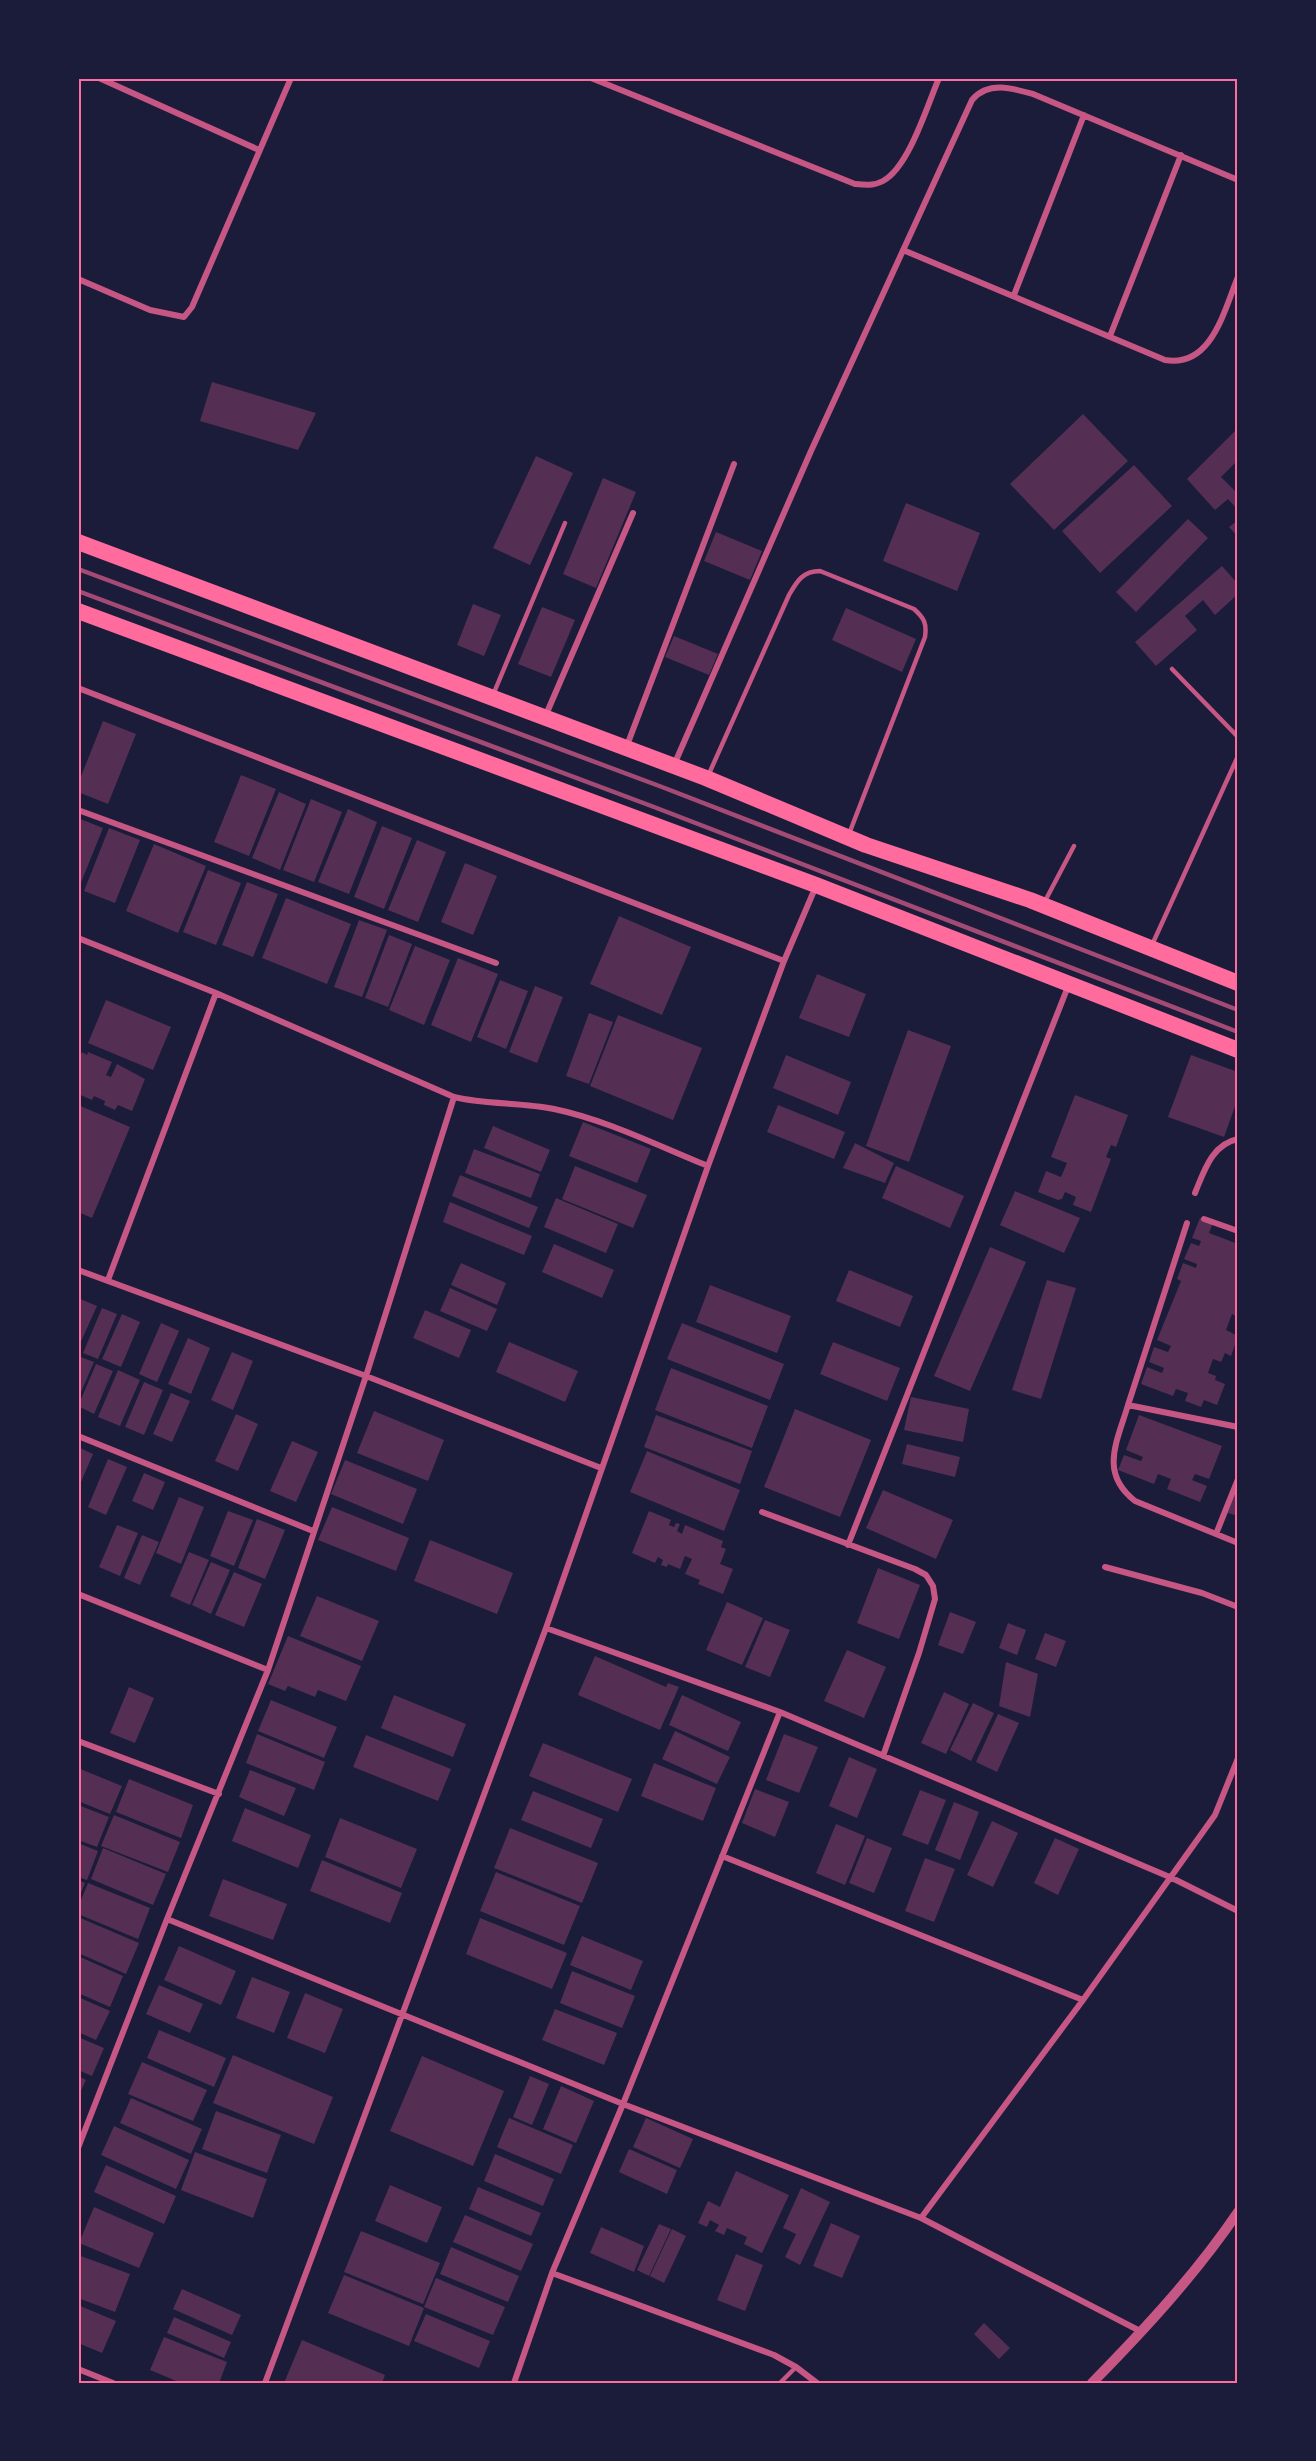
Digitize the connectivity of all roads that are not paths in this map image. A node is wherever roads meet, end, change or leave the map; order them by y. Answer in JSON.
{"nodes":[{"id":1,"x":99,"y":78,"type":"edge"},
{"id":2,"x":291,"y":78,"type":"edge"},
{"id":3,"x":591,"y":78,"type":"edge"},
{"id":4,"x":939,"y":78,"type":"edge"},
{"id":5,"x":1084,"y":115,"type":"junction"},
{"id":6,"x":259,"y":150,"type":"junction"},
{"id":7,"x":1181,"y":155,"type":"junction"},
{"id":8,"x":1238,"y":180,"type":"edge"},
{"id":9,"x":903,"y":250,"type":"junction"},
{"id":10,"x":1238,"y":277,"type":"edge"},
{"id":11,"x":78,"y":279,"type":"edge"},
{"id":12,"x":1014,"y":295,"type":"junction"},
{"id":13,"x":1110,"y":336,"type":"junction"},
{"id":14,"x":734,"y":464,"type":"dead end"},
{"id":15,"x":633,"y":513,"type":"dead end"},
{"id":16,"x":565,"y":523,"type":"dead end"},
{"id":17,"x":78,"y":542,"type":"edge"},
{"id":18,"x":78,"y":611,"type":"edge"},
{"id":19,"x":1172,"y":669,"type":"dead end"},
{"id":20,"x":78,"y":688,"type":"edge"},
{"id":21,"x":492,"y":698,"type":"junction"},
{"id":22,"x":545,"y":718,"type":"junction"},
{"id":23,"x":1238,"y":737,"type":"edge"},
{"id":24,"x":626,"y":748,"type":"junction"},
{"id":25,"x":1238,"y":756,"type":"edge"},
{"id":26,"x":674,"y":766,"type":"junction"},
{"id":27,"x":706,"y":778,"type":"junction"},
{"id":28,"x":78,"y":810,"type":"edge"},
{"id":29,"x":848,"y":837,"type":"junction"},
{"id":30,"x":1074,"y":846,"type":"dead end"},
{"id":31,"x":816,"y":885,"type":"junction"},
{"id":32,"x":1042,"y":905,"type":"junction"},
{"id":33,"x":78,"y":938,"type":"edge"},
{"id":34,"x":1151,"y":948,"type":"junction"},
{"id":35,"x":784,"y":961,"type":"junction"},
{"id":36,"x":496,"y":963,"type":"dead end"},
{"id":37,"x":1238,"y":983,"type":"edge"},
{"id":38,"x":1069,"y":984,"type":"junction"},
{"id":39,"x":216,"y":993,"type":"junction"},
{"id":40,"x":1238,"y":1050,"type":"edge"},
{"id":41,"x":454,"y":1097,"type":"junction"},
{"id":42,"x":1238,"y":1139,"type":"edge"},
{"id":43,"x":708,"y":1166,"type":"junction"},
{"id":44,"x":1195,"y":1193,"type":"dead end"},
{"id":45,"x":1204,"y":1219,"type":"dead end"},
{"id":46,"x":1187,"y":1222,"type":"dead end"},
{"id":47,"x":1238,"y":1231,"type":"edge"},
{"id":48,"x":78,"y":1270,"type":"edge"},
{"id":49,"x":108,"y":1281,"type":"junction"},
{"id":50,"x":366,"y":1376,"type":"junction"},
{"id":51,"x":1128,"y":1405,"type":"junction"},
{"id":52,"x":1238,"y":1427,"type":"edge"},
{"id":53,"x":78,"y":1436,"type":"edge"},
{"id":54,"x":601,"y":1468,"type":"junction"},
{"id":55,"x":1238,"y":1479,"type":"edge"},
{"id":56,"x":762,"y":1512,"type":"dead end"},
{"id":57,"x":314,"y":1531,"type":"junction"},
{"id":58,"x":1216,"y":1534,"type":"junction"},
{"id":59,"x":1238,"y":1543,"type":"edge"},
{"id":60,"x":848,"y":1545,"type":"junction"},
{"id":61,"x":1105,"y":1567,"type":"dead end"},
{"id":62,"x":78,"y":1594,"type":"edge"},
{"id":63,"x":1238,"y":1607,"type":"edge"},
{"id":64,"x":546,"y":1628,"type":"junction"},
{"id":65,"x":268,"y":1670,"type":"junction"},
{"id":66,"x":780,"y":1712,"type":"junction"},
{"id":67,"x":78,"y":1741,"type":"edge"},
{"id":68,"x":883,"y":1756,"type":"junction"},
{"id":69,"x":1238,"y":1758,"type":"edge"},
{"id":70,"x":219,"y":1794,"type":"junction"},
{"id":71,"x":722,"y":1856,"type":"junction"},
{"id":72,"x":1172,"y":1878,"type":"junction"},
{"id":73,"x":1238,"y":1911,"type":"edge"},
{"id":74,"x":167,"y":1919,"type":"junction"},
{"id":75,"x":1083,"y":2000,"type":"junction"},
{"id":76,"x":402,"y":2016,"type":"junction"},
{"id":77,"x":623,"y":2104,"type":"junction"},
{"id":78,"x":78,"y":2148,"type":"edge"},
{"id":79,"x":1238,"y":2212,"type":"edge"},
{"id":80,"x":921,"y":2218,"type":"junction"},
{"id":81,"x":552,"y":2272,"type":"junction"},
{"id":82,"x":1142,"y":2332,"type":"junction"},
{"id":83,"x":796,"y":2367,"type":"junction"},
{"id":84,"x":78,"y":2370,"type":"edge"},
{"id":85,"x":113,"y":2383,"type":"edge"},
{"id":86,"x":265,"y":2383,"type":"edge"},
{"id":87,"x":514,"y":2383,"type":"edge"},
{"id":88,"x":780,"y":2383,"type":"edge"},
{"id":89,"x":817,"y":2383,"type":"edge"},
{"id":90,"x":1092,"y":2383,"type":"edge"}],
"edges":[{"from":1,"to":6,"type":"street"},
{"from":2,"to":6,"type":"street"},
{"from":3,"to":4,"type":"street"},
{"from":5,"to":7,"type":"street"},
{"from":5,"to":9,"type":"street"},
{"from":5,"to":12,"type":"street"},
{"from":6,"to":11,"type":"street"},
{"from":7,"to":8,"type":"street"},
{"from":7,"to":13,"type":"street"},
{"from":9,"to":12,"type":"street"},
{"from":9,"to":26,"type":"street"},
{"from":10,"to":13,"type":"street"},
{"from":12,"to":13,"type":"street"},
{"from":14,"to":24,"type":"street"},
{"from":15,"to":22,"type":"street"},
{"from":16,"to":21,"type":"lane"},
{"from":17,"to":21,"type":"highway"},
{"from":18,"to":31,"type":"highway"},
{"from":19,"to":23,"type":"lane"},
{"from":20,"to":35,"type":"street"},
{"from":21,"to":22,"type":"highway"},
{"from":22,"to":24,"type":"highway"},
{"from":24,"to":26,"type":"highway"},
{"from":25,"to":34,"type":"lane"},
{"from":26,"to":27,"type":"highway"},
{"from":27,"to":29,"type":"highway"},
{"from":27,"to":29,"type":"lane"},
{"from":28,"to":36,"type":"street"},
{"from":29,"to":32,"type":"highway"},
{"from":30,"to":32,"type":"lane"},
{"from":31,"to":35,"type":"street"},
{"from":31,"to":38,"type":"highway"},
{"from":32,"to":34,"type":"highway"},
{"from":33,"to":39,"type":"street"},
{"from":34,"to":37,"type":"highway"},
{"from":35,"to":43,"type":"street"},
{"from":38,"to":40,"type":"highway"},
{"from":38,"to":60,"type":"street"},
{"from":39,"to":41,"type":"street"},
{"from":39,"to":49,"type":"street"},
{"from":41,"to":43,"type":"street"},
{"from":41,"to":50,"type":"street"},
{"from":42,"to":44,"type":"street"},
{"from":43,"to":54,"type":"street"},
{"from":45,"to":47,"type":"street"},
{"from":46,"to":51,"type":"street"},
{"from":48,"to":49,"type":"street"},
{"from":49,"to":50,"type":"street"},
{"from":50,"to":54,"type":"street"},
{"from":50,"to":57,"type":"street"},
{"from":51,"to":52,"type":"street"},
{"from":51,"to":58,"type":"street"},
{"from":53,"to":57,"type":"street"},
{"from":54,"to":64,"type":"street"},
{"from":55,"to":58,"type":"street"},
{"from":56,"to":60,"type":"street"},
{"from":57,"to":65,"type":"street"},
{"from":58,"to":59,"type":"street"},
{"from":60,"to":68,"type":"street"},
{"from":61,"to":63,"type":"street"},
{"from":62,"to":65,"type":"street"},
{"from":64,"to":66,"type":"street"},
{"from":64,"to":76,"type":"street"},
{"from":65,"to":70,"type":"street"},
{"from":66,"to":68,"type":"street"},
{"from":66,"to":71,"type":"street"},
{"from":67,"to":70,"type":"street"},
{"from":68,"to":72,"type":"street"},
{"from":69,"to":72,"type":"street"},
{"from":70,"to":74,"type":"street"},
{"from":71,"to":75,"type":"street"},
{"from":71,"to":77,"type":"street"},
{"from":72,"to":73,"type":"street"},
{"from":72,"to":75,"type":"street"},
{"from":74,"to":76,"type":"street"},
{"from":74,"to":78,"type":"street"},
{"from":75,"to":80,"type":"street"},
{"from":76,"to":77,"type":"street"},
{"from":76,"to":86,"type":"street"},
{"from":77,"to":80,"type":"street"},
{"from":77,"to":81,"type":"street"},
{"from":79,"to":82,"type":"street"},
{"from":80,"to":82,"type":"street"},
{"from":81,"to":83,"type":"street"},
{"from":81,"to":87,"type":"street"},
{"from":82,"to":90,"type":"street"},
{"from":83,"to":88,"type":"lane"},
{"from":83,"to":89,"type":"street"},
{"from":84,"to":85,"type":"street"}]}
